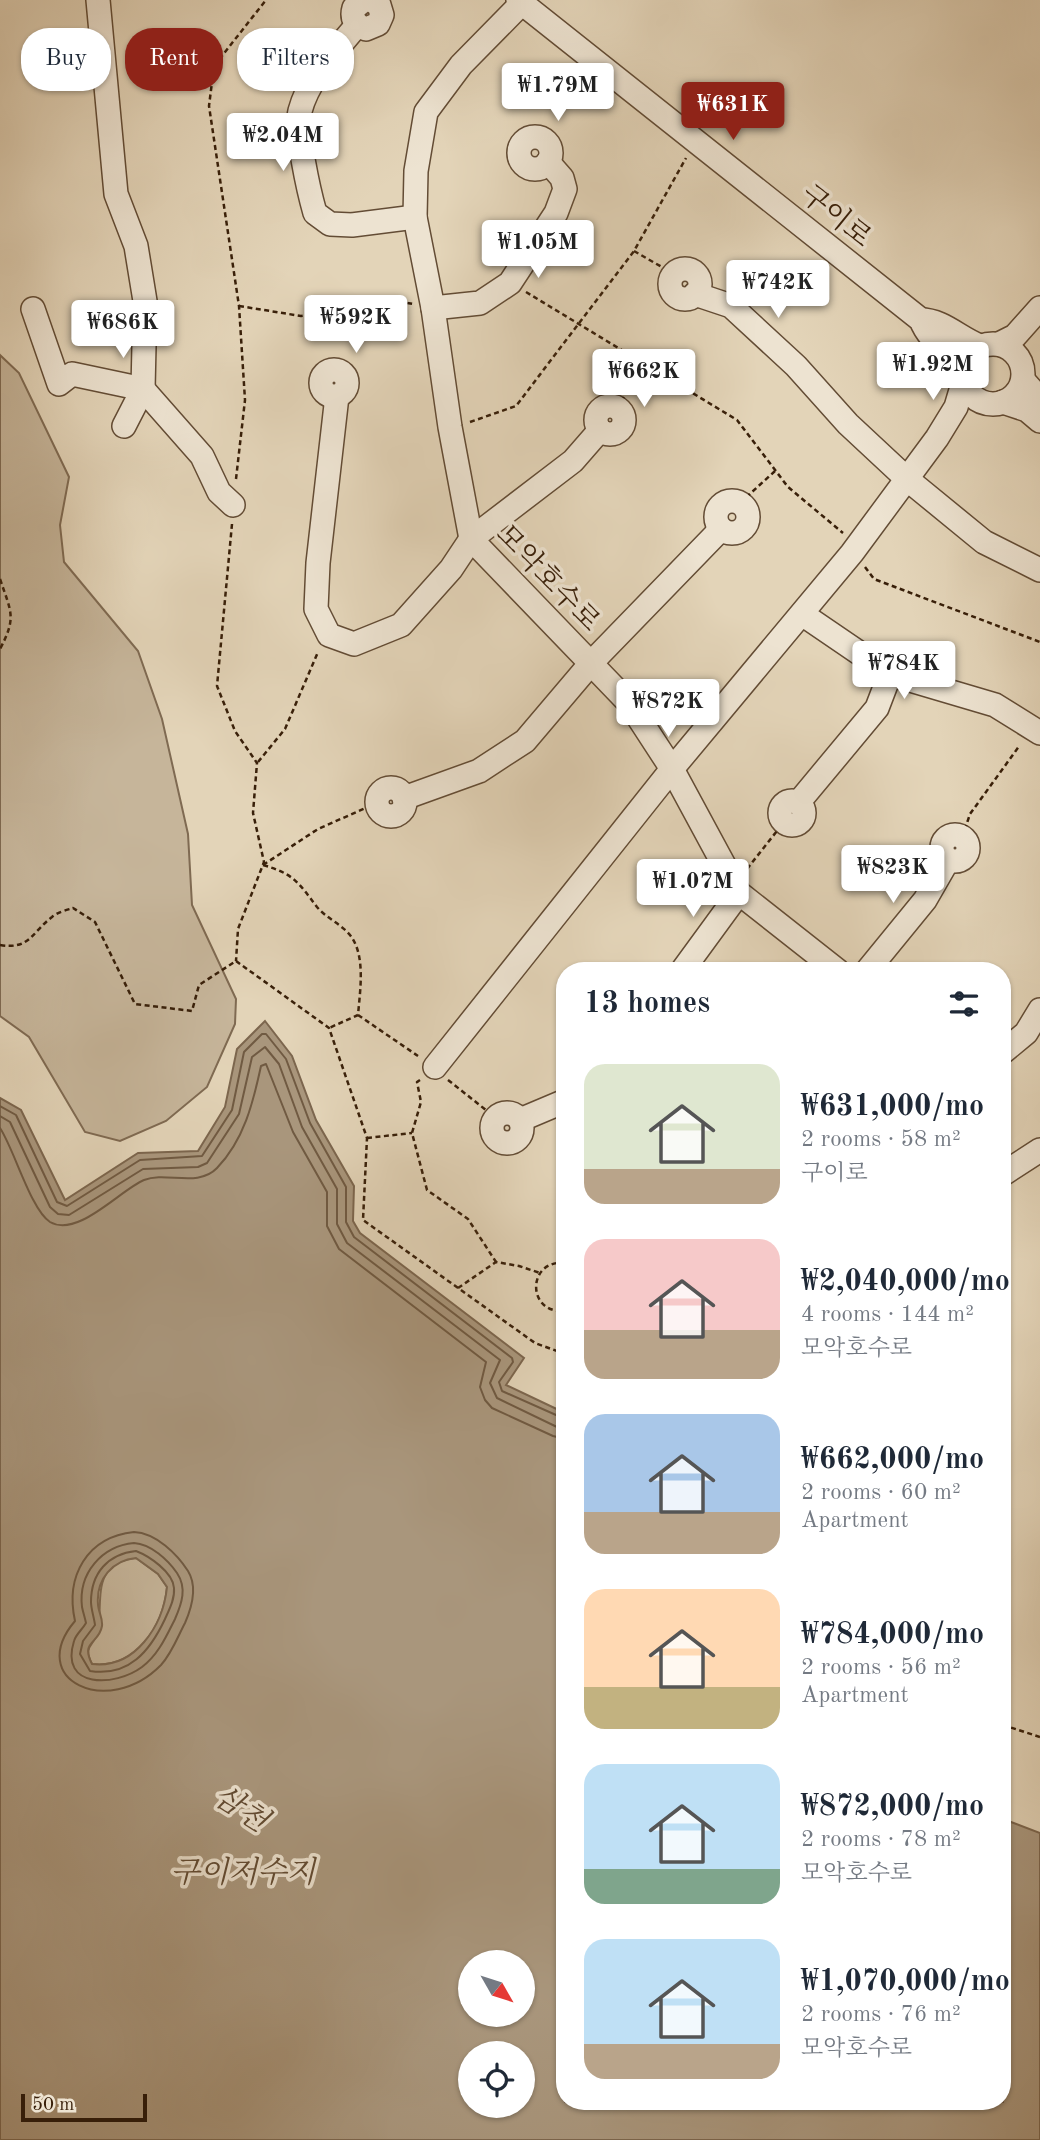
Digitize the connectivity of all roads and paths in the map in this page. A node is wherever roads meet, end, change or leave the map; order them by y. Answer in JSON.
{"nodes":[{"id":1,"x":98,"y":0,"type":"edge"},
{"id":2,"x":364,"y":0,"type":"edge"},
{"id":3,"x":371,"y":0,"type":"edge"},
{"id":4,"x":520,"y":1,"type":"edge"},
{"id":5,"x":357,"y":25,"type":"junction"},
{"id":6,"x":695,"y":139,"type":"junction"},
{"id":7,"x":548,"y":162,"type":"dead end"},
{"id":8,"x":415,"y":217,"type":"junction"},
{"id":9,"x":634,"y":251,"type":"junction"},
{"id":10,"x":674,"y":274,"type":"joint"},
{"id":11,"x":510,"y":283,"type":"junction"},
{"id":12,"x":239,"y":306,"type":"dead end"},
{"id":13,"x":433,"y":308,"type":"junction"},
{"id":14,"x":1040,"y":308,"type":"edge"},
{"id":15,"x":33,"y":309,"type":"dead end"},
{"id":16,"x":921,"y":320,"type":"junction"},
{"id":17,"x":1040,"y":322,"type":"edge"},
{"id":18,"x":580,"y":325,"type":"junction"},
{"id":19,"x":990,"y":345,"type":"junction"},
{"id":20,"x":647,"y":366,"type":"junction"},
{"id":21,"x":1022,"y":371,"type":"junction"},
{"id":22,"x":963,"y":375,"type":"junction"},
{"id":23,"x":143,"y":389,"type":"junction"},
{"id":24,"x":337,"y":396,"type":"dead end"},
{"id":25,"x":1040,"y":399,"type":"edge"},
{"id":26,"x":993,"y":402,"type":"junction"},
{"id":27,"x":616,"y":408,"type":"joint"},
{"id":28,"x":1040,"y":421,"type":"edge"},
{"id":29,"x":124,"y":426,"type":"dead end"},
{"id":30,"x":450,"y":427,"type":"junction"},
{"id":31,"x":937,"y":438,"type":"junction"},
{"id":32,"x":775,"y":471,"type":"junction"},
{"id":33,"x":907,"y":479,"type":"junction"},
{"id":34,"x":740,"y":503,"type":"joint"},
{"id":35,"x":233,"y":505,"type":"dead end"},
{"id":36,"x":471,"y":539,"type":"junction"},
{"id":37,"x":852,"y":553,"type":"junction"},
{"id":38,"x":1040,"y":570,"type":"edge"},
{"id":39,"x":0,"y":579,"type":"edge"},
{"id":40,"x":802,"y":614,"type":"junction"},
{"id":41,"x":325,"y":625,"type":"junction"},
{"id":42,"x":1040,"y":642,"type":"edge"},
{"id":43,"x":0,"y":649,"type":"edge"},
{"id":44,"x":592,"y":662,"type":"junction"},
{"id":45,"x":890,"y":674,"type":"junction"},
{"id":46,"x":1036,"y":731,"type":"edge"},
{"id":47,"x":257,"y":763,"type":"dead end"},
{"id":48,"x":672,"y":769,"type":"junction"},
{"id":49,"x":377,"y":803,"type":"joint"},
{"id":50,"x":784,"y":822,"type":"joint"},
{"id":51,"x":962,"y":838,"type":"joint"},
{"id":52,"x":735,"y":886,"type":"junction"},
{"id":53,"x":0,"y":945,"type":"edge"},
{"id":54,"x":688,"y":962,"type":"edge"},
{"id":55,"x":827,"y":962,"type":"edge"},
{"id":56,"x":874,"y":962,"type":"edge"},
{"id":57,"x":1040,"y":1010,"type":"edge"},
{"id":58,"x":358,"y":1015,"type":"junction"},
{"id":59,"x":329,"y":1028,"type":"junction"},
{"id":60,"x":1011,"y":1045,"type":"edge"},
{"id":61,"x":435,"y":1067,"type":"junction"},
{"id":62,"x":556,"y":1104,"type":"edge"},
{"id":63,"x":510,"y":1118,"type":"joint"},
{"id":64,"x":412,"y":1133,"type":"junction"},
{"id":65,"x":367,"y":1138,"type":"junction"},
{"id":66,"x":1040,"y":1150,"type":"edge"},
{"id":67,"x":1011,"y":1169,"type":"edge"},
{"id":68,"x":496,"y":1262,"type":"junction"},
{"id":69,"x":556,"y":1264,"type":"edge"},
{"id":70,"x":540,"y":1273,"type":"junction"},
{"id":71,"x":458,"y":1288,"type":"junction"},
{"id":72,"x":556,"y":1311,"type":"edge"},
{"id":73,"x":556,"y":1351,"type":"edge"},
{"id":74,"x":1011,"y":1728,"type":"edge"},
{"id":75,"x":1040,"y":1737,"type":"edge"}],
"edges":[{"from":1,"to":23,"type":"street"},
{"from":2,"to":5,"type":"street"},
{"from":3,"to":5,"type":"street"},
{"from":4,"to":6,"type":"street","name":"구이로"},
{"from":4,"to":8,"type":"street","name":"모악호수로"},
{"from":5,"to":8,"type":"street"},
{"from":6,"to":9,"type":"path"},
{"from":6,"to":16,"type":"street","name":"구이로"},
{"from":7,"to":11,"type":"street"},
{"from":8,"to":13,"type":"street","name":"모악호수로"},
{"from":9,"to":10,"type":"path"},
{"from":9,"to":18,"type":"path"},
{"from":10,"to":33,"type":"street"},
{"from":11,"to":13,"type":"street"},
{"from":11,"to":18,"type":"path"},
{"from":12,"to":13,"type":"path"},
{"from":13,"to":30,"type":"street","name":"모악호수로"},
{"from":14,"to":19,"type":"street"},
{"from":15,"to":23,"type":"street"},
{"from":16,"to":19,"type":"street"},
{"from":16,"to":22,"type":"street"},
{"from":17,"to":21,"type":"street"},
{"from":18,"to":20,"type":"path"},
{"from":18,"to":30,"type":"path"},
{"from":19,"to":21,"type":"street"},
{"from":19,"to":22,"type":"street"},
{"from":20,"to":27,"type":"path"},
{"from":20,"to":32,"type":"path"},
{"from":21,"to":25,"type":"street"},
{"from":21,"to":26,"type":"street"},
{"from":22,"to":26,"type":"street"},
{"from":22,"to":31,"type":"street"},
{"from":23,"to":29,"type":"street"},
{"from":23,"to":35,"type":"street"},
{"from":24,"to":41,"type":"street"},
{"from":26,"to":28,"type":"street"},
{"from":26,"to":31,"type":"street"},
{"from":27,"to":36,"type":"street"},
{"from":30,"to":36,"type":"street","name":"모악호수로"},
{"from":31,"to":33,"type":"street"},
{"from":32,"to":34,"type":"path"},
{"from":32,"to":37,"type":"path"},
{"from":33,"to":37,"type":"street"},
{"from":33,"to":38,"type":"street"},
{"from":34,"to":44,"type":"street"},
{"from":36,"to":41,"type":"street"},
{"from":36,"to":44,"type":"street","name":"모악호수로"},
{"from":37,"to":40,"type":"street"},
{"from":37,"to":42,"type":"path"},
{"from":39,"to":43,"type":"path"},
{"from":40,"to":45,"type":"street"},
{"from":40,"to":48,"type":"street"},
{"from":41,"to":47,"type":"path"},
{"from":44,"to":48,"type":"street","name":"모악호수로"},
{"from":44,"to":49,"type":"street"},
{"from":45,"to":46,"type":"street"},
{"from":45,"to":50,"type":"street"},
{"from":46,"to":51,"type":"path"},
{"from":48,"to":52,"type":"street","name":"모악호수로"},
{"from":48,"to":61,"type":"street"},
{"from":49,"to":58,"type":"path"},
{"from":50,"to":52,"type":"path"},
{"from":51,"to":56,"type":"street"},
{"from":52,"to":54,"type":"street"},
{"from":52,"to":55,"type":"street","name":"모악호수로"},
{"from":53,"to":59,"type":"path"},
{"from":57,"to":60,"type":"street"},
{"from":58,"to":59,"type":"path"},
{"from":58,"to":61,"type":"path"},
{"from":59,"to":65,"type":"path"},
{"from":61,"to":63,"type":"path"},
{"from":61,"to":64,"type":"path"},
{"from":62,"to":63,"type":"street"},
{"from":64,"to":65,"type":"path"},
{"from":64,"to":68,"type":"path"},
{"from":65,"to":71,"type":"path"},
{"from":66,"to":67,"type":"street"},
{"from":68,"to":70,"type":"path"},
{"from":68,"to":71,"type":"path"},
{"from":69,"to":70,"type":"path"},
{"from":70,"to":72,"type":"path"},
{"from":71,"to":73,"type":"path"},
{"from":74,"to":75,"type":"path"}]}
